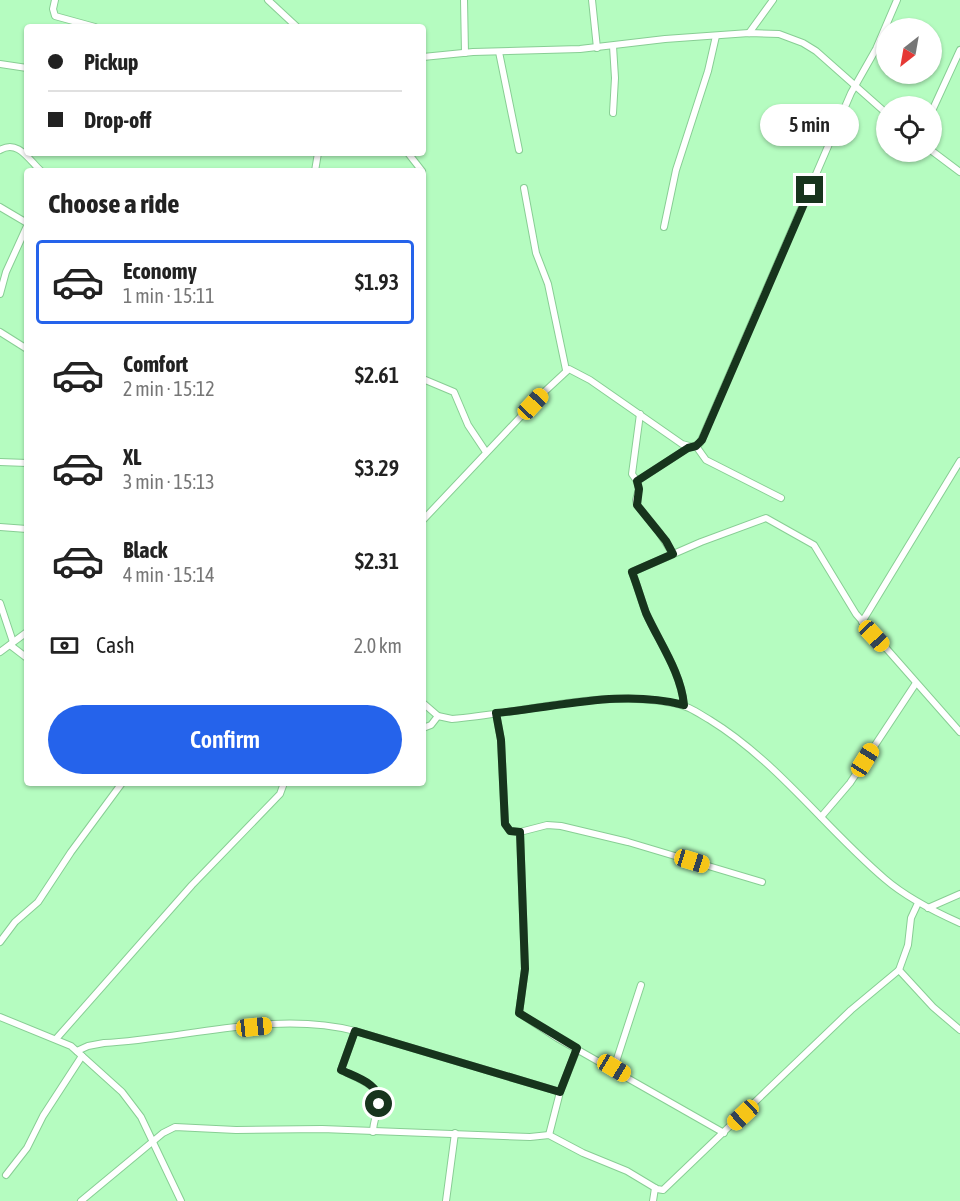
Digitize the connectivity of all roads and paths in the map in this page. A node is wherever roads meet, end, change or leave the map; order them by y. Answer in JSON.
{"nodes":[{"id":1,"x":55,"y":0,"type":"edge"},
{"id":2,"x":268,"y":0,"type":"edge"},
{"id":3,"x":464,"y":0,"type":"edge"},
{"id":4,"x":592,"y":0,"type":"edge"},
{"id":5,"x":773,"y":0,"type":"edge"},
{"id":6,"x":897,"y":0,"type":"edge"},
{"id":7,"x":84,"y":24,"type":"edge"},
{"id":8,"x":294,"y":24,"type":"edge"},
{"id":9,"x":749,"y":33,"type":"junction"},
{"id":10,"x":716,"y":36,"type":"junction"},
{"id":11,"x":613,"y":46,"type":"junction"},
{"id":12,"x":597,"y":48,"type":"junction"},
{"id":13,"x":499,"y":51,"type":"junction"},
{"id":14,"x":960,"y":51,"type":"edge"},
{"id":15,"x":465,"y":53,"type":"junction"},
{"id":16,"x":426,"y":57,"type":"edge"},
{"id":17,"x":0,"y":64,"type":"edge"},
{"id":18,"x":24,"y":68,"type":"edge"},
{"id":19,"x":856,"y":85,"type":"junction"},
{"id":20,"x":939,"y":96,"type":"edge"},
{"id":21,"x":876,"y":104,"type":"edge"},
{"id":22,"x":613,"y":113,"type":"dead end"},
{"id":23,"x":0,"y":150,"type":"edge"},
{"id":24,"x":519,"y":150,"type":"dead end"},
{"id":25,"x":24,"y":155,"type":"edge"},
{"id":26,"x":25,"y":156,"type":"edge"},
{"id":27,"x":942,"y":158,"type":"edge"},
{"id":28,"x":38,"y":168,"type":"edge"},
{"id":29,"x":960,"y":172,"type":"edge"},
{"id":30,"x":524,"y":188,"type":"dead end"},
{"id":31,"x":0,"y":207,"type":"edge"},
{"id":32,"x":24,"y":222,"type":"edge"},
{"id":33,"x":664,"y":227,"type":"dead end"},
{"id":34,"x":24,"y":231,"type":"edge"},
{"id":35,"x":0,"y":294,"type":"edge"},
{"id":36,"x":0,"y":332,"type":"edge"},
{"id":37,"x":24,"y":347,"type":"edge"},
{"id":38,"x":566,"y":370,"type":"junction"},
{"id":39,"x":426,"y":380,"type":"edge"},
{"id":40,"x":640,"y":414,"type":"junction"},
{"id":41,"x":696,"y":446,"type":"junction"},
{"id":42,"x":688,"y":448,"type":"junction"},
{"id":43,"x":486,"y":452,"type":"junction"},
{"id":44,"x":960,"y":461,"type":"edge"},
{"id":45,"x":0,"y":462,"type":"edge"},
{"id":46,"x":24,"y":463,"type":"edge"},
{"id":47,"x":637,"y":481,"type":"junction"},
{"id":48,"x":781,"y":498,"type":"dead end"},
{"id":49,"x":426,"y":517,"type":"edge"},
{"id":50,"x":0,"y":527,"type":"edge"},
{"id":51,"x":24,"y":529,"type":"edge"},
{"id":52,"x":673,"y":554,"type":"junction"},
{"id":53,"x":0,"y":603,"type":"edge"},
{"id":54,"x":862,"y":622,"type":"junction"},
{"id":55,"x":24,"y":634,"type":"edge"},
{"id":56,"x":11,"y":643,"type":"junction"},
{"id":57,"x":0,"y":652,"type":"edge"},
{"id":58,"x":24,"y":655,"type":"edge"},
{"id":59,"x":916,"y":683,"type":"junction"},
{"id":60,"x":684,"y":705,"type":"junction"},
{"id":61,"x":426,"y":706,"type":"edge"},
{"id":62,"x":496,"y":713,"type":"junction"},
{"id":63,"x":438,"y":716,"type":"junction"},
{"id":64,"x":426,"y":727,"type":"edge"},
{"id":65,"x":960,"y":732,"type":"edge"},
{"id":66,"x":120,"y":786,"type":"edge"},
{"id":67,"x":283,"y":786,"type":"edge"},
{"id":68,"x":821,"y":817,"type":"junction"},
{"id":69,"x":520,"y":832,"type":"junction"},
{"id":70,"x":762,"y":882,"type":"dead end"},
{"id":71,"x":960,"y":894,"type":"edge"},
{"id":72,"x":918,"y":903,"type":"junction"},
{"id":73,"x":928,"y":908,"type":"junction"},
{"id":74,"x":960,"y":922,"type":"edge"},
{"id":75,"x":0,"y":942,"type":"edge"},
{"id":76,"x":899,"y":970,"type":"junction"},
{"id":77,"x":641,"y":984,"type":"dead end"},
{"id":78,"x":0,"y":1017,"type":"edge"},
{"id":79,"x":960,"y":1030,"type":"edge"},
{"id":80,"x":355,"y":1031,"type":"junction"},
{"id":81,"x":56,"y":1039,"type":"junction"},
{"id":82,"x":577,"y":1048,"type":"junction"},
{"id":83,"x":80,"y":1053,"type":"junction"},
{"id":84,"x":614,"y":1068,"type":"junction"},
{"id":85,"x":560,"y":1092,"type":"junction"},
{"id":86,"x":373,"y":1132,"type":"junction"},
{"id":87,"x":454,"y":1133,"type":"junction"},
{"id":88,"x":724,"y":1133,"type":"junction"},
{"id":89,"x":549,"y":1135,"type":"junction"},
{"id":90,"x":153,"y":1141,"type":"junction"},
{"id":91,"x":6,"y":1175,"type":"dead end"},
{"id":92,"x":655,"y":1188,"type":"junction"},
{"id":93,"x":81,"y":1201,"type":"edge"},
{"id":94,"x":181,"y":1201,"type":"edge"},
{"id":95,"x":446,"y":1201,"type":"edge"},
{"id":96,"x":653,"y":1201,"type":"edge"}],
"edges":[{"from":1,"to":7,"type":"street"},
{"from":2,"to":8,"type":"street"},
{"from":3,"to":15,"type":"street"},
{"from":4,"to":12,"type":"street"},
{"from":5,"to":9,"type":"street"},
{"from":6,"to":19,"type":"street"},
{"from":9,"to":10,"type":"street"},
{"from":9,"to":19,"type":"street"},
{"from":10,"to":11,"type":"street"},
{"from":10,"to":33,"type":"street"},
{"from":11,"to":12,"type":"street"},
{"from":11,"to":22,"type":"street"},
{"from":12,"to":13,"type":"street"},
{"from":13,"to":15,"type":"street"},
{"from":13,"to":24,"type":"street"},
{"from":14,"to":20,"type":"street"},
{"from":15,"to":16,"type":"street"},
{"from":17,"to":18,"type":"street"},
{"from":19,"to":21,"type":"street"},
{"from":19,"to":41,"type":"street"},
{"from":23,"to":25,"type":"street"},
{"from":26,"to":28,"type":"street"},
{"from":27,"to":29,"type":"street"},
{"from":30,"to":38,"type":"street"},
{"from":31,"to":32,"type":"street"},
{"from":34,"to":35,"type":"street"},
{"from":36,"to":37,"type":"street"},
{"from":38,"to":40,"type":"street"},
{"from":38,"to":43,"type":"street"},
{"from":39,"to":43,"type":"street"},
{"from":40,"to":42,"type":"street"},
{"from":40,"to":47,"type":"street"},
{"from":41,"to":42,"type":"street"},
{"from":41,"to":48,"type":"street"},
{"from":42,"to":47,"type":"street"},
{"from":43,"to":49,"type":"street"},
{"from":44,"to":54,"type":"street"},
{"from":45,"to":46,"type":"street"},
{"from":47,"to":52,"type":"street"},
{"from":50,"to":51,"type":"street"},
{"from":52,"to":54,"type":"street"},
{"from":52,"to":60,"type":"street"},
{"from":53,"to":56,"type":"street"},
{"from":54,"to":59,"type":"street"},
{"from":55,"to":56,"type":"street"},
{"from":56,"to":57,"type":"street"},
{"from":56,"to":58,"type":"street"},
{"from":59,"to":65,"type":"street"},
{"from":59,"to":68,"type":"street"},
{"from":60,"to":62,"type":"street"},
{"from":60,"to":68,"type":"street"},
{"from":61,"to":63,"type":"street"},
{"from":62,"to":63,"type":"street"},
{"from":62,"to":69,"type":"street"},
{"from":63,"to":64,"type":"street"},
{"from":66,"to":75,"type":"street"},
{"from":67,"to":81,"type":"street"},
{"from":68,"to":72,"type":"street"},
{"from":69,"to":70,"type":"street"},
{"from":69,"to":82,"type":"street"},
{"from":71,"to":73,"type":"street"},
{"from":72,"to":73,"type":"street"},
{"from":72,"to":76,"type":"street"},
{"from":73,"to":74,"type":"street"},
{"from":76,"to":79,"type":"street"},
{"from":76,"to":88,"type":"street"},
{"from":77,"to":84,"type":"street"},
{"from":78,"to":81,"type":"street"},
{"from":80,"to":83,"type":"street"},
{"from":80,"to":85,"type":"street"},
{"from":80,"to":86,"type":"street"},
{"from":81,"to":83,"type":"street"},
{"from":82,"to":84,"type":"street"},
{"from":82,"to":85,"type":"street"},
{"from":83,"to":90,"type":"street"},
{"from":83,"to":91,"type":"street"},
{"from":84,"to":88,"type":"street"},
{"from":85,"to":89,"type":"street"},
{"from":86,"to":87,"type":"street"},
{"from":86,"to":90,"type":"street"},
{"from":87,"to":89,"type":"street"},
{"from":87,"to":95,"type":"street"},
{"from":88,"to":92,"type":"street"},
{"from":89,"to":92,"type":"street"},
{"from":90,"to":93,"type":"street"},
{"from":90,"to":94,"type":"street"},
{"from":92,"to":96,"type":"street"}]}
